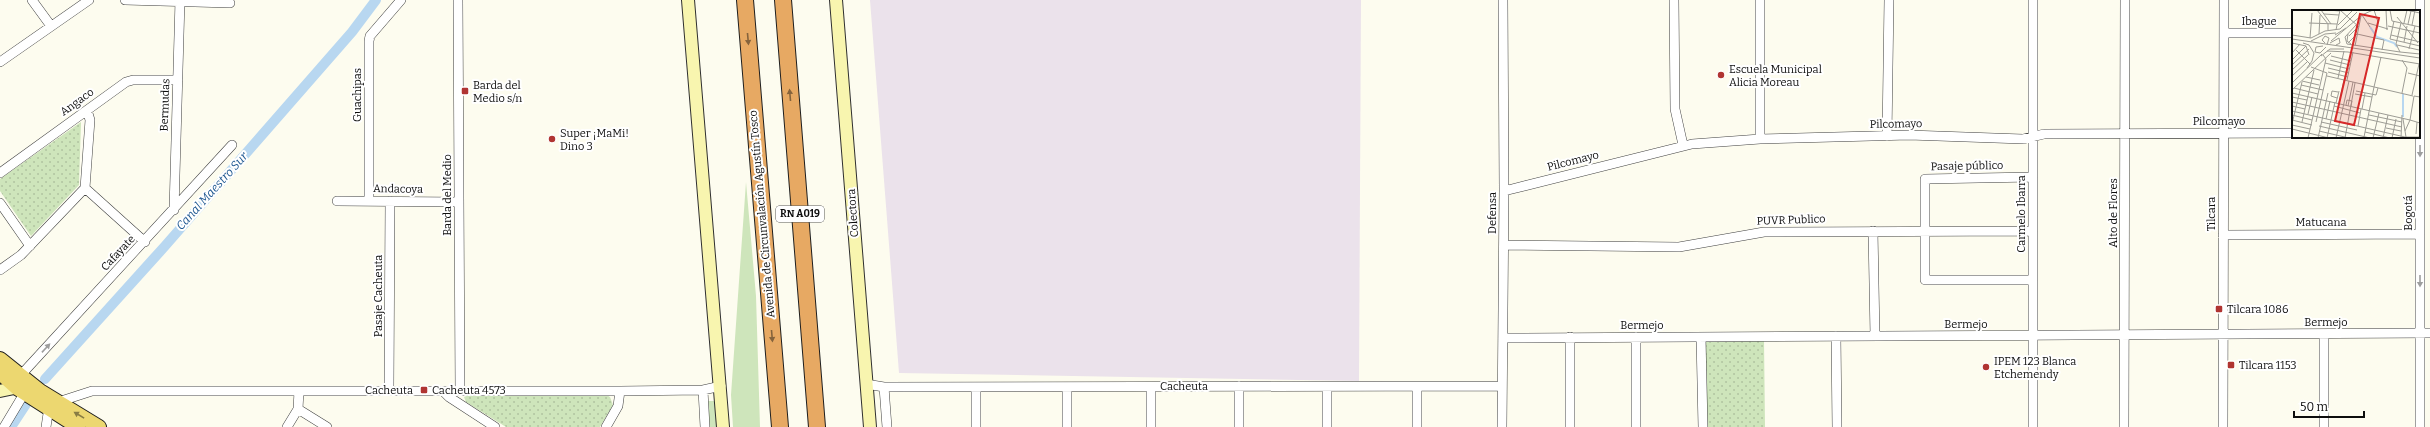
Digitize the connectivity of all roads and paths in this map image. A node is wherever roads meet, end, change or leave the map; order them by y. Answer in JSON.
{"nodes":[{"id":1,"x":32,"y":0,"type":"edge"},
{"id":2,"x":89,"y":0,"type":"edge"},
{"id":3,"x":125,"y":0,"type":"edge"},
{"id":4,"x":401,"y":0,"type":"edge"},
{"id":5,"x":458,"y":0,"type":"edge"},
{"id":6,"x":688,"y":0,"type":"edge"},
{"id":7,"x":745,"y":0,"type":"edge"},
{"id":8,"x":783,"y":0,"type":"edge"},
{"id":9,"x":836,"y":0,"type":"edge"},
{"id":10,"x":1502,"y":0,"type":"edge"},
{"id":11,"x":1674,"y":0,"type":"edge"},
{"id":12,"x":1760,"y":0,"type":"edge"},
{"id":13,"x":1889,"y":0,"type":"edge"},
{"id":14,"x":2033,"y":0,"type":"edge"},
{"id":15,"x":2125,"y":0,"type":"edge"},
{"id":16,"x":2224,"y":0,"type":"edge"},
{"id":17,"x":2420,"y":0,"type":"edge"},
{"id":18,"x":180,"y":1,"type":"edge"},
{"id":19,"x":230,"y":3,"type":"dead end"},
{"id":20,"x":2420,"y":10,"type":"edge"},
{"id":21,"x":51,"y":26,"type":"junction"},
{"id":22,"x":2224,"y":33,"type":"junction"},
{"id":23,"x":2292,"y":33,"type":"edge"},
{"id":24,"x":0,"y":62,"type":"edge"},
{"id":25,"x":178,"y":80,"type":"junction"},
{"id":26,"x":87,"y":110,"type":"junction"},
{"id":27,"x":793,"y":127,"type":"junction"},
{"id":28,"x":2125,"y":133,"type":"junction"},
{"id":29,"x":2222,"y":133,"type":"junction"},
{"id":30,"x":2292,"y":133,"type":"edge"},
{"id":31,"x":1887,"y":136,"type":"junction"},
{"id":32,"x":2033,"y":137,"type":"junction"},
{"id":33,"x":2419,"y":138,"type":"edge"},
{"id":34,"x":1760,"y":139,"type":"junction"},
{"id":35,"x":232,"y":145,"type":"dead end"},
{"id":36,"x":1683,"y":145,"type":"junction"},
{"id":37,"x":0,"y":173,"type":"edge"},
{"id":38,"x":2033,"y":177,"type":"junction"},
{"id":39,"x":85,"y":188,"type":"junction"},
{"id":40,"x":1504,"y":190,"type":"junction"},
{"id":41,"x":337,"y":201,"type":"dead end"},
{"id":42,"x":369,"y":201,"type":"junction"},
{"id":43,"x":390,"y":201,"type":"junction"},
{"id":44,"x":459,"y":202,"type":"junction"},
{"id":45,"x":0,"y":203,"type":"edge"},
{"id":46,"x":174,"y":210,"type":"junction"},
{"id":47,"x":1873,"y":231,"type":"junction"},
{"id":48,"x":1925,"y":231,"type":"junction"},
{"id":49,"x":2033,"y":231,"type":"junction"},
{"id":50,"x":2420,"y":234,"type":"junction"},
{"id":51,"x":2223,"y":235,"type":"junction"},
{"id":52,"x":145,"y":242,"type":"junction"},
{"id":53,"x":1504,"y":245,"type":"junction"},
{"id":54,"x":30,"y":246,"type":"junction"},
{"id":55,"x":0,"y":270,"type":"edge"},
{"id":56,"x":2033,"y":280,"type":"junction"},
{"id":57,"x":2420,"y":333,"type":"junction"},
{"id":58,"x":2430,"y":333,"type":"edge"},
{"id":59,"x":2124,"y":334,"type":"junction"},
{"id":60,"x":2223,"y":334,"type":"junction"},
{"id":61,"x":2324,"y":334,"type":"junction"},
{"id":62,"x":2033,"y":335,"type":"junction"},
{"id":63,"x":1836,"y":336,"type":"junction"},
{"id":64,"x":1875,"y":336,"type":"junction"},
{"id":65,"x":1570,"y":337,"type":"junction"},
{"id":66,"x":1636,"y":337,"type":"junction"},
{"id":67,"x":1701,"y":337,"type":"junction"},
{"id":68,"x":1503,"y":338,"type":"junction"},
{"id":69,"x":0,"y":359,"type":"edge"},
{"id":70,"x":775,"y":367,"type":"junction"},
{"id":71,"x":0,"y":373,"type":"edge"},
{"id":72,"x":866,"y":384,"type":"junction"},
{"id":73,"x":23,"y":385,"type":"junction"},
{"id":74,"x":721,"y":386,"type":"junction"},
{"id":75,"x":1239,"y":386,"type":"junction"},
{"id":76,"x":1327,"y":386,"type":"junction"},
{"id":77,"x":1417,"y":386,"type":"junction"},
{"id":78,"x":1502,"y":386,"type":"junction"},
{"id":79,"x":884,"y":387,"type":"junction"},
{"id":80,"x":976,"y":387,"type":"junction"},
{"id":81,"x":1067,"y":387,"type":"junction"},
{"id":82,"x":1151,"y":387,"type":"junction"},
{"id":83,"x":389,"y":390,"type":"junction"},
{"id":84,"x":443,"y":390,"type":"junction"},
{"id":85,"x":460,"y":390,"type":"junction"},
{"id":86,"x":703,"y":390,"type":"junction"},
{"id":87,"x":0,"y":391,"type":"edge"},
{"id":88,"x":299,"y":391,"type":"junction"},
{"id":89,"x":620,"y":391,"type":"junction"},
{"id":90,"x":54,"y":405,"type":"junction"},
{"id":91,"x":298,"y":409,"type":"junction"},
{"id":92,"x":4,"y":427,"type":"edge"},
{"id":93,"x":46,"y":427,"type":"edge"},
{"id":94,"x":78,"y":427,"type":"edge"},
{"id":95,"x":99,"y":427,"type":"edge"},
{"id":96,"x":287,"y":427,"type":"edge"},
{"id":97,"x":327,"y":427,"type":"edge"},
{"id":98,"x":495,"y":427,"type":"edge"},
{"id":99,"x":606,"y":427,"type":"edge"},
{"id":100,"x":705,"y":427,"type":"edge"},
{"id":101,"x":723,"y":427,"type":"edge"},
{"id":102,"x":770,"y":427,"type":"edge"},
{"id":103,"x":780,"y":427,"type":"edge"},
{"id":104,"x":817,"y":427,"type":"edge"},
{"id":105,"x":827,"y":427,"type":"edge"},
{"id":106,"x":870,"y":427,"type":"edge"},
{"id":107,"x":887,"y":427,"type":"edge"},
{"id":108,"x":976,"y":427,"type":"edge"},
{"id":109,"x":1066,"y":427,"type":"edge"},
{"id":110,"x":1151,"y":427,"type":"edge"},
{"id":111,"x":1239,"y":427,"type":"edge"},
{"id":112,"x":1327,"y":427,"type":"edge"},
{"id":113,"x":1417,"y":427,"type":"edge"},
{"id":114,"x":1502,"y":427,"type":"edge"},
{"id":115,"x":1570,"y":427,"type":"edge"},
{"id":116,"x":1636,"y":427,"type":"edge"},
{"id":117,"x":1703,"y":427,"type":"edge"},
{"id":118,"x":1837,"y":427,"type":"edge"},
{"id":119,"x":2033,"y":427,"type":"edge"},
{"id":120,"x":2124,"y":427,"type":"edge"},
{"id":121,"x":2223,"y":427,"type":"edge"},
{"id":122,"x":2324,"y":427,"type":"edge"},
{"id":123,"x":2420,"y":427,"type":"edge"}],
"edges":[{"from":1,"to":21,"type":"street"},
{"from":2,"to":21,"type":"street"},
{"from":3,"to":18,"type":"street"},
{"from":4,"to":42,"type":"street","name":"Guachipas"},
{"from":5,"to":44,"type":"street","name":"Barda del Medio"},
{"from":6,"to":74,"type":"street"},
{"from":7,"to":70,"type":"highway","name":"Avenida de Circunvalación Agustín Tosco","number":"RN A019","one_way":true},
{"from":27,"to":8,"type":"highway","number":"RN A019","one_way":true},
{"from":9,"to":72,"type":"street","name":"Colectora"},
{"from":10,"to":40,"type":"street","name":"Defensa"},
{"from":11,"to":36,"type":"street"},
{"from":12,"to":34,"type":"street"},
{"from":13,"to":31,"type":"street"},
{"from":14,"to":32,"type":"street","name":"Carmelo Ibarra"},
{"from":15,"to":28,"type":"street","name":"Alto de Flores"},
{"from":16,"to":22,"type":"street","name":"Tilcara"},
{"from":17,"to":20,"type":"street","name":"Bogotá"},
{"from":18,"to":19,"type":"street"},
{"from":18,"to":25,"type":"street","name":"Bermudas"},
{"from":21,"to":24,"type":"street"},
{"from":22,"to":23,"type":"street","name":"Ibague"},
{"from":22,"to":29,"type":"street","name":"Tilcara"},
{"from":25,"to":26,"type":"street","name":"Angaco"},
{"from":25,"to":46,"type":"street","name":"Bermudas"},
{"from":26,"to":37,"type":"street","name":"Angaco"},
{"from":26,"to":39,"type":"street"},
{"from":27,"to":104,"type":"highway","number":"RN A019"},
{"from":27,"to":105,"type":"highway"},
{"from":28,"to":29,"type":"street","name":"Pilcomayo"},
{"from":28,"to":32,"type":"street","name":"Pilcomayo"},
{"from":28,"to":59,"type":"street","name":"Alto de Flores"},
{"from":29,"to":30,"type":"street","name":"Pilcomayo"},
{"from":29,"to":51,"type":"street","name":"Tilcara"},
{"from":31,"to":32,"type":"street","name":"Pilcomayo"},
{"from":31,"to":34,"type":"street","name":"Pilcomayo"},
{"from":32,"to":38,"type":"street","name":"Carmelo Ibarra"},
{"from":33,"to":50,"type":"street","name":"Bogotá","one_way":true},
{"from":34,"to":36,"type":"street","name":"Pilcomayo"},
{"from":35,"to":46,"type":"street","name":"Cafayate"},
{"from":36,"to":40,"type":"street","name":"Pilcomayo"},
{"from":38,"to":48,"type":"street","name":"Pasaje público"},
{"from":38,"to":49,"type":"street","name":"Carmelo Ibarra"},
{"from":39,"to":52,"type":"street"},
{"from":39,"to":54,"type":"street"},
{"from":40,"to":53,"type":"street","name":"Defensa"},
{"from":41,"to":42,"type":"street","name":"Andacoya"},
{"from":42,"to":43,"type":"street","name":"Andacoya"},
{"from":43,"to":44,"type":"street","name":"Andacoya"},
{"from":43,"to":83,"type":"street","name":"Pasaje Cacheuta"},
{"from":44,"to":85,"type":"street","name":"Barda del Medio"},
{"from":45,"to":54,"type":"street"},
{"from":46,"to":52,"type":"street","name":"Cafayate"},
{"from":47,"to":48,"type":"street","name":"PUVR Publico"},
{"from":47,"to":53,"type":"street","name":"PUVR Publico"},
{"from":47,"to":64,"type":"street"},
{"from":48,"to":49,"type":"street","name":"PUVR Publico"},
{"from":48,"to":56,"type":"street"},
{"from":49,"to":56,"type":"street","name":"Carmelo Ibarra"},
{"from":50,"to":51,"type":"street","name":"Matucana"},
{"from":50,"to":57,"type":"street","name":"Bogotá","one_way":true},
{"from":51,"to":60,"type":"street","name":"Tilcara"},
{"from":73,"to":52,"type":"street","name":"Cafayate","one_way":true},
{"from":53,"to":68,"type":"street","name":"Defensa"},
{"from":54,"to":55,"type":"street"},
{"from":56,"to":62,"type":"street","name":"Carmelo Ibarra"},
{"from":57,"to":58,"type":"street","name":"Bermejo"},
{"from":57,"to":61,"type":"street","name":"Bermejo"},
{"from":57,"to":123,"type":"street","name":"Bogotá"},
{"from":59,"to":60,"type":"street","name":"Bermejo"},
{"from":59,"to":62,"type":"street","name":"Bermejo"},
{"from":59,"to":120,"type":"street","name":"Alto de Flores"},
{"from":60,"to":61,"type":"street","name":"Bermejo"},
{"from":60,"to":121,"type":"street","name":"Tilcara"},
{"from":61,"to":122,"type":"street"},
{"from":62,"to":64,"type":"street","name":"Bermejo"},
{"from":62,"to":119,"type":"street","name":"Carmelo Ibarra"},
{"from":63,"to":64,"type":"street","name":"Bermejo"},
{"from":63,"to":67,"type":"street","name":"Bermejo"},
{"from":63,"to":118,"type":"street"},
{"from":65,"to":66,"type":"street","name":"Bermejo"},
{"from":65,"to":68,"type":"street","name":"Bermejo"},
{"from":65,"to":115,"type":"street"},
{"from":66,"to":67,"type":"street","name":"Bermejo"},
{"from":66,"to":116,"type":"street"},
{"from":67,"to":117,"type":"street"},
{"from":68,"to":78,"type":"street","name":"Defensa"},
{"from":69,"to":73,"type":"main road"},
{"from":70,"to":102,"type":"highway"},
{"from":70,"to":103,"type":"highway","name":"Avenida de Circunvalación Agustín Tosco","number":"RN A019"},
{"from":71,"to":73,"type":"main road"},
{"from":72,"to":79,"type":"street","name":"Cacheuta"},
{"from":72,"to":106,"type":"street","name":"Colectora"},
{"from":73,"to":87,"type":"street"},
{"from":73,"to":90,"type":"main road"},
{"from":73,"to":92,"type":"street","name":"Cafayate"},
{"from":74,"to":86,"type":"street","name":"Cacheuta"},
{"from":74,"to":101,"type":"street"},
{"from":75,"to":76,"type":"street","name":"Cacheuta"},
{"from":75,"to":82,"type":"street","name":"Cacheuta"},
{"from":75,"to":111,"type":"street"},
{"from":76,"to":77,"type":"street","name":"Cacheuta"},
{"from":76,"to":112,"type":"street"},
{"from":77,"to":78,"type":"street","name":"Cacheuta"},
{"from":77,"to":113,"type":"street"},
{"from":78,"to":114,"type":"street","name":"Defensa"},
{"from":79,"to":80,"type":"street","name":"Cacheuta"},
{"from":79,"to":107,"type":"street"},
{"from":80,"to":81,"type":"street","name":"Cacheuta"},
{"from":80,"to":108,"type":"street"},
{"from":81,"to":82,"type":"street","name":"Cacheuta"},
{"from":81,"to":109,"type":"street"},
{"from":82,"to":110,"type":"street"},
{"from":83,"to":84,"type":"street","name":"Cacheuta"},
{"from":83,"to":88,"type":"street","name":"Cacheuta"},
{"from":84,"to":85,"type":"street","name":"Cacheuta"},
{"from":84,"to":98,"type":"street"},
{"from":85,"to":89,"type":"street","name":"Cacheuta"},
{"from":86,"to":89,"type":"street","name":"Cacheuta"},
{"from":86,"to":100,"type":"street"},
{"from":88,"to":90,"type":"street","name":"Cacheuta"},
{"from":88,"to":91,"type":"street"},
{"from":89,"to":99,"type":"street"},
{"from":90,"to":93,"type":"street"},
{"from":90,"to":94,"type":"main road"},
{"from":95,"to":90,"type":"main road","one_way":true},
{"from":91,"to":96,"type":"street"},
{"from":91,"to":97,"type":"street"}]}
